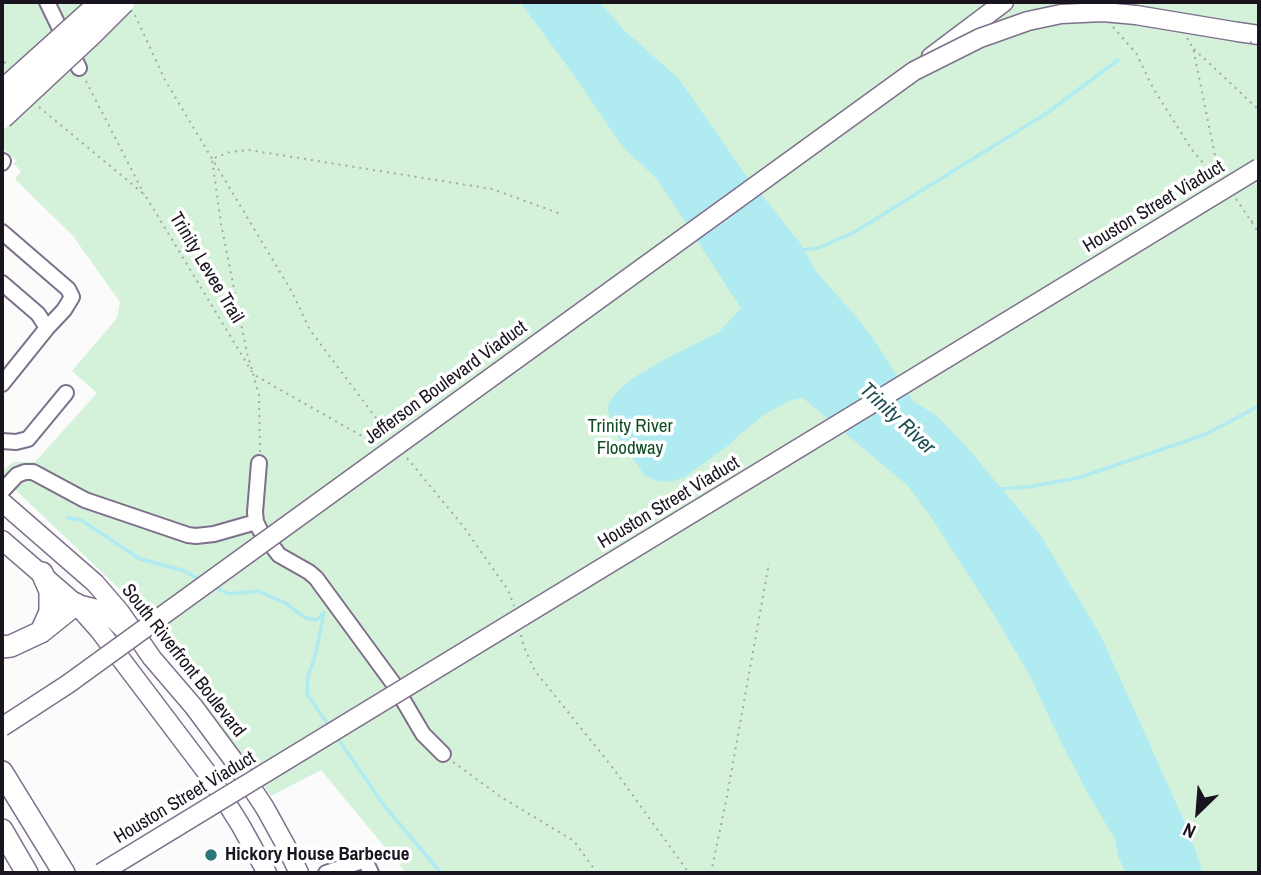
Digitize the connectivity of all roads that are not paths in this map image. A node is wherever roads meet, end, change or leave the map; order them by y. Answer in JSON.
{"nodes":[{"id":1,"x":47,"y":2,"type":"edge"},
{"id":2,"x":101,"y":2,"type":"edge"},
{"id":3,"x":124,"y":2,"type":"edge"},
{"id":4,"x":1003,"y":2,"type":"edge"},
{"id":5,"x":1251,"y":35,"type":"edge"},
{"id":6,"x":79,"y":68,"type":"road end"},
{"id":7,"x":914,"y":71,"type":"junction"},
{"id":8,"x":2,"y":91,"type":"edge"},
{"id":9,"x":2,"y":117,"type":"edge"},
{"id":10,"x":1259,"y":168,"type":"edge"},
{"id":11,"x":2,"y":232,"type":"edge"},
{"id":12,"x":2,"y":283,"type":"edge"},
{"id":13,"x":47,"y":328,"type":"junction"},
{"id":14,"x":2,"y":384,"type":"edge"},
{"id":15,"x":66,"y":393,"type":"dead end"},
{"id":16,"x":2,"y":441,"type":"edge"},
{"id":17,"x":260,"y":463,"type":"road end"},
{"id":18,"x":2,"y":491,"type":"edge"},
{"id":19,"x":2,"y":502,"type":"edge"},
{"id":20,"x":256,"y":522,"type":"junction"},
{"id":21,"x":2,"y":540,"type":"edge"},
{"id":22,"x":42,"y":573,"type":"junction"},
{"id":23,"x":76,"y":604,"type":"junction"},
{"id":24,"x":41,"y":632,"type":"junction"},
{"id":25,"x":2,"y":647,"type":"edge"},
{"id":26,"x":152,"y":658,"type":"junction"},
{"id":27,"x":2,"y":727,"type":"edge"},
{"id":28,"x":443,"y":754,"type":"road end"},
{"id":29,"x":234,"y":761,"type":"junction"},
{"id":30,"x":2,"y":772,"type":"edge"},
{"id":31,"x":211,"y":778,"type":"junction"},
{"id":32,"x":2,"y":830,"type":"edge"},
{"id":33,"x":27,"y":873,"type":"edge"},
{"id":34,"x":64,"y":873,"type":"edge"},
{"id":35,"x":101,"y":873,"type":"edge"},
{"id":36,"x":266,"y":873,"type":"edge"},
{"id":37,"x":299,"y":873,"type":"edge"},
{"id":38,"x":326,"y":873,"type":"edge"},
{"id":39,"x":371,"y":873,"type":"edge"}],
"edges":[{"from":1,"to":6,"type":"lane"},
{"from":2,"to":8,"type":"highway","bridge":true},
{"from":3,"to":9,"type":"highway","bridge":true},
{"from":4,"to":7,"type":"main road","bridge":true},
{"from":5,"to":7,"type":"main road","bridge":true},
{"from":7,"to":27,"type":"main road","name":"Jefferson Boulevard Viaduct","bridge":true},
{"from":10,"to":35,"type":"main road","name":"Houston Street Viaduct","bridge":true},
{"from":11,"to":13,"type":"lane"},
{"from":12,"to":13,"type":"lane"},
{"from":13,"to":14,"type":"lane"},
{"from":15,"to":16,"type":"lane"},
{"from":17,"to":20,"type":"lane"},
{"from":18,"to":20,"type":"lane"},
{"from":19,"to":26,"type":"main road","name":"South Riverfront Boulevard"},
{"from":20,"to":28,"type":"lane"},
{"from":21,"to":22,"type":"main road"},
{"from":22,"to":23,"type":"main road"},
{"from":22,"to":24,"type":"highway"},
{"from":23,"to":24,"type":"highway"},
{"from":23,"to":26,"type":"main road"},
{"from":23,"to":31,"type":"main road"},
{"from":24,"to":25,"type":"highway"},
{"from":26,"to":29,"type":"main road","name":"South Riverfront Boulevard"},
{"from":29,"to":31,"type":"main road"},
{"from":29,"to":37,"type":"main road","name":"South Riverfront Boulevard"},
{"from":30,"to":34,"type":"highway"},
{"from":31,"to":36,"type":"main road"},
{"from":32,"to":33,"type":"highway"},
{"from":38,"to":39,"type":"lane"}]}
